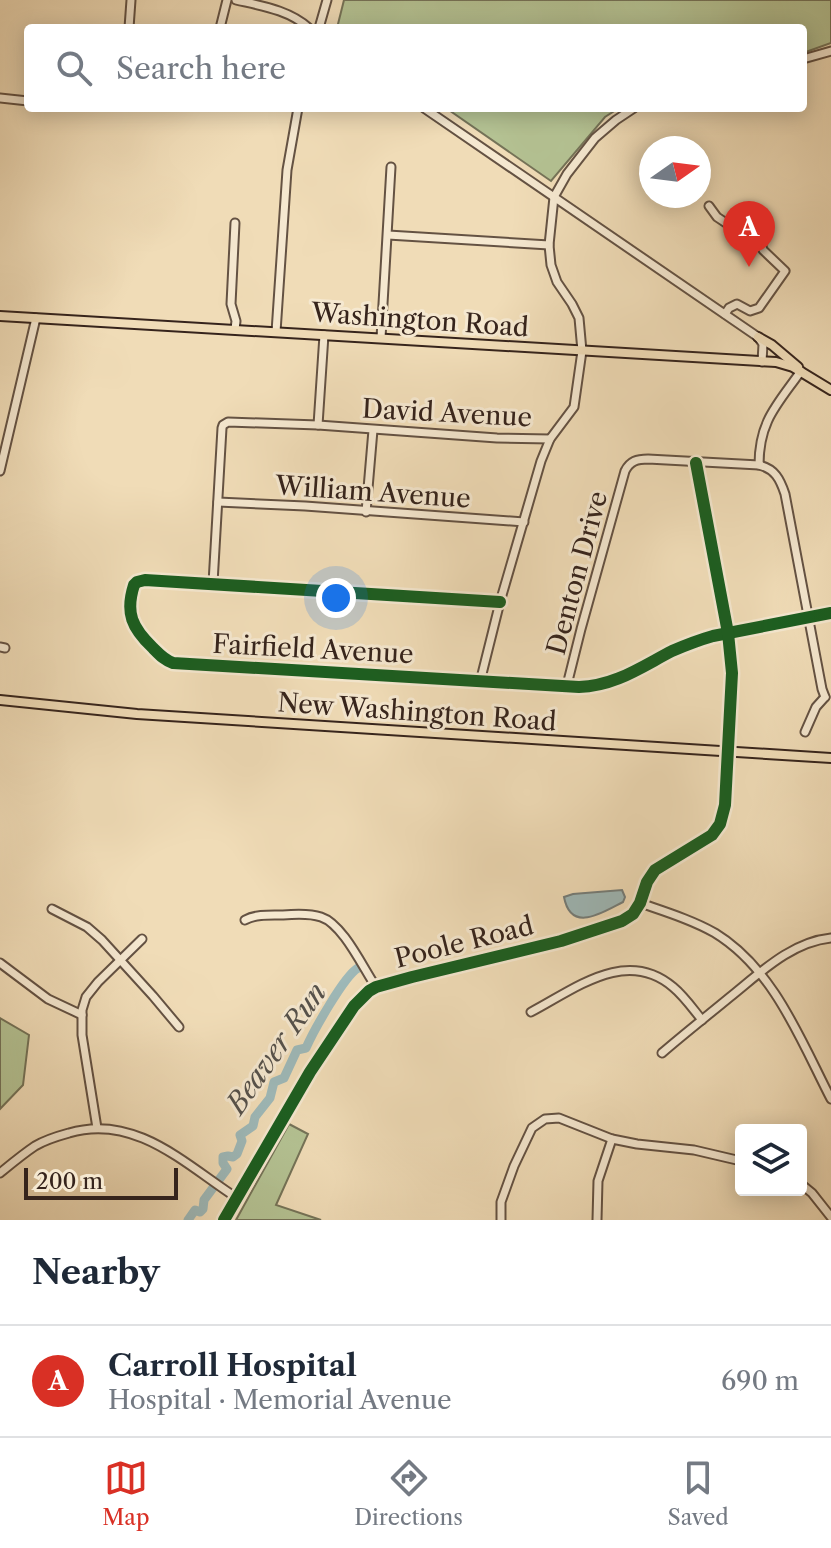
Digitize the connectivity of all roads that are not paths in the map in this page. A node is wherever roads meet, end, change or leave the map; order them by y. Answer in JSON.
{"nodes":[{"id":1,"x":131,"y":0,"type":"edge"},
{"id":2,"x":227,"y":0,"type":"edge"},
{"id":3,"x":236,"y":0,"type":"edge"},
{"id":4,"x":327,"y":0,"type":"edge"},
{"id":5,"x":129,"y":24,"type":"edge"},
{"id":6,"x":221,"y":24,"type":"edge"},
{"id":7,"x":304,"y":24,"type":"edge"},
{"id":8,"x":320,"y":24,"type":"edge"},
{"id":9,"x":831,"y":51,"type":"edge"},
{"id":10,"x":807,"y":58,"type":"edge"},
{"id":11,"x":0,"y":98,"type":"edge"},
{"id":12,"x":24,"y":101,"type":"edge"},
{"id":13,"x":297,"y":112,"type":"edge"},
{"id":14,"x":430,"y":112,"type":"edge"},
{"id":15,"x":628,"y":112,"type":"edge"},
{"id":16,"x":391,"y":167,"type":"dead end"},
{"id":17,"x":554,"y":197,"type":"junction"},
{"id":18,"x":710,"y":208,"type":"edge"},
{"id":19,"x":235,"y":223,"type":"dead end"},
{"id":20,"x":388,"y":235,"type":"junction"},
{"id":21,"x":549,"y":245,"type":"junction"},
{"id":22,"x":725,"y":314,"type":"junction"},
{"id":23,"x":0,"y":316,"type":"edge"},
{"id":24,"x":36,"y":318,"type":"junction"},
{"id":25,"x":235,"y":329,"type":"junction"},
{"id":26,"x":276,"y":332,"type":"junction"},
{"id":27,"x":324,"y":335,"type":"junction"},
{"id":28,"x":758,"y":337,"type":"junction"},
{"id":29,"x":381,"y":338,"type":"junction"},
{"id":30,"x":582,"y":351,"type":"junction"},
{"id":31,"x":762,"y":362,"type":"junction"},
{"id":32,"x":801,"y":371,"type":"junction"},
{"id":33,"x":831,"y":390,"type":"edge"},
{"id":34,"x":318,"y":425,"type":"junction"},
{"id":35,"x":373,"y":430,"type":"junction"},
{"id":36,"x":550,"y":439,"type":"junction"},
{"id":37,"x":696,"y":463,"type":"junction"},
{"id":38,"x":759,"y":465,"type":"junction"},
{"id":39,"x":0,"y":471,"type":"edge"},
{"id":40,"x":218,"y":502,"type":"junction"},
{"id":41,"x":366,"y":512,"type":"junction"},
{"id":42,"x":524,"y":522,"type":"junction"},
{"id":43,"x":213,"y":583,"type":"junction"},
{"id":44,"x":500,"y":602,"type":"junction"},
{"id":45,"x":831,"y":613,"type":"edge"},
{"id":46,"x":808,"y":617,"type":"junction"},
{"id":47,"x":728,"y":633,"type":"junction"},
{"id":48,"x":480,"y":682,"type":"junction"},
{"id":49,"x":567,"y":685,"type":"junction"},
{"id":50,"x":828,"y":698,"type":"edge"},
{"id":51,"x":0,"y":700,"type":"edge"},
{"id":52,"x":805,"y":732,"type":"dead end"},
{"id":53,"x":728,"y":752,"type":"junction"},
{"id":54,"x":831,"y":758,"type":"edge"},
{"id":55,"x":640,"y":903,"type":"junction"},
{"id":56,"x":52,"y":909,"type":"dead end"},
{"id":57,"x":245,"y":920,"type":"dead end"},
{"id":58,"x":831,"y":938,"type":"edge"},
{"id":59,"x":142,"y":939,"type":"dead end"},
{"id":60,"x":121,"y":960,"type":"junction"},
{"id":61,"x":0,"y":963,"type":"edge"},
{"id":62,"x":760,"y":973,"type":"junction"},
{"id":63,"x":376,"y":987,"type":"junction"},
{"id":64,"x":531,"y":1012,"type":"dead end"},
{"id":65,"x":82,"y":1015,"type":"junction"},
{"id":66,"x":702,"y":1020,"type":"junction"},
{"id":67,"x":179,"y":1027,"type":"dead end"},
{"id":68,"x":662,"y":1053,"type":"dead end"},
{"id":69,"x":831,"y":1099,"type":"edge"},
{"id":70,"x":97,"y":1128,"type":"junction"},
{"id":71,"x":612,"y":1139,"type":"junction"},
{"id":72,"x":735,"y":1160,"type":"edge"},
{"id":73,"x":0,"y":1173,"type":"edge"},
{"id":74,"x":807,"y":1189,"type":"edge"},
{"id":75,"x":237,"y":1198,"type":"junction"},
{"id":76,"x":831,"y":1217,"type":"edge"},
{"id":77,"x":224,"y":1220,"type":"edge"},
{"id":78,"x":501,"y":1220,"type":"edge"},
{"id":79,"x":597,"y":1220,"type":"edge"}],
"edges":[{"from":1,"to":5,"type":"street"},
{"from":2,"to":6,"type":"street"},
{"from":3,"to":7,"type":"street"},
{"from":4,"to":8,"type":"street"},
{"from":9,"to":10,"type":"street"},
{"from":11,"to":12,"type":"street"},
{"from":13,"to":26,"type":"street"},
{"from":14,"to":17,"type":"street"},
{"from":15,"to":17,"type":"street"},
{"from":16,"to":20,"type":"street"},
{"from":17,"to":21,"type":"street"},
{"from":17,"to":22,"type":"street"},
{"from":18,"to":22,"type":"street"},
{"from":19,"to":25,"type":"street"},
{"from":20,"to":21,"type":"street"},
{"from":20,"to":29,"type":"street"},
{"from":21,"to":30,"type":"street","name":"David Avenue"},
{"from":22,"to":28,"type":"street"},
{"from":23,"to":24,"type":"main road","name":"Washington Road"},
{"from":24,"to":25,"type":"main road","name":"Washington Road"},
{"from":24,"to":39,"type":"street"},
{"from":25,"to":26,"type":"main road","name":"Washington Road"},
{"from":26,"to":27,"type":"main road","name":"Washington Road"},
{"from":27,"to":29,"type":"main road","name":"Washington Road"},
{"from":27,"to":34,"type":"street"},
{"from":28,"to":31,"type":"street"},
{"from":28,"to":32,"type":"main road"},
{"from":29,"to":30,"type":"main road","name":"Washington Road"},
{"from":30,"to":31,"type":"main road","name":"Washington Road"},
{"from":30,"to":36,"type":"street","name":"David Avenue"},
{"from":31,"to":32,"type":"main road","name":"Washington Road"},
{"from":32,"to":33,"type":"main road","name":"Washington Road"},
{"from":32,"to":38,"type":"street"},
{"from":34,"to":35,"type":"street","name":"David Avenue"},
{"from":34,"to":40,"type":"street","name":"David Avenue"},
{"from":35,"to":36,"type":"street","name":"David Avenue"},
{"from":35,"to":41,"type":"street"},
{"from":36,"to":42,"type":"street"},
{"from":37,"to":38,"type":"street"},
{"from":37,"to":47,"type":"street","name":"Poole Road"},
{"from":37,"to":49,"type":"street","name":"Denton Drive"},
{"from":38,"to":46,"type":"street"},
{"from":40,"to":41,"type":"street","name":"William Avenue"},
{"from":40,"to":43,"type":"street"},
{"from":41,"to":42,"type":"street","name":"William Avenue"},
{"from":42,"to":44,"type":"street"},
{"from":43,"to":44,"type":"street"},
{"from":43,"to":48,"type":"street","name":"Fairfield Avenue"},
{"from":44,"to":48,"type":"street"},
{"from":45,"to":46,"type":"street","name":"Fairfield Avenue"},
{"from":46,"to":47,"type":"street","name":"Fairfield Avenue"},
{"from":46,"to":50,"type":"street"},
{"from":47,"to":49,"type":"street","name":"Fairfield Avenue"},
{"from":47,"to":53,"type":"street","name":"Poole Road"},
{"from":48,"to":49,"type":"street","name":"Fairfield Avenue"},
{"from":50,"to":52,"type":"street"},
{"from":51,"to":53,"type":"main road","name":"New Washington Road"},
{"from":53,"to":54,"type":"main road","name":"New Washington Road"},
{"from":53,"to":55,"type":"street","name":"Poole Road"},
{"from":55,"to":62,"type":"street"},
{"from":55,"to":63,"type":"street","name":"Poole Road"},
{"from":56,"to":60,"type":"street"},
{"from":57,"to":63,"type":"street"},
{"from":58,"to":62,"type":"street"},
{"from":59,"to":60,"type":"street"},
{"from":60,"to":65,"type":"street"},
{"from":60,"to":67,"type":"street"},
{"from":61,"to":65,"type":"street"},
{"from":62,"to":66,"type":"street"},
{"from":62,"to":69,"type":"street"},
{"from":63,"to":75,"type":"street","name":"Poole Road"},
{"from":64,"to":66,"type":"street"},
{"from":65,"to":70,"type":"street"},
{"from":66,"to":68,"type":"street"},
{"from":70,"to":73,"type":"street"},
{"from":70,"to":75,"type":"street"},
{"from":71,"to":72,"type":"street"},
{"from":71,"to":78,"type":"street"},
{"from":71,"to":79,"type":"street"},
{"from":74,"to":76,"type":"street"},
{"from":75,"to":77,"type":"street","name":"Poole Road"}]}
